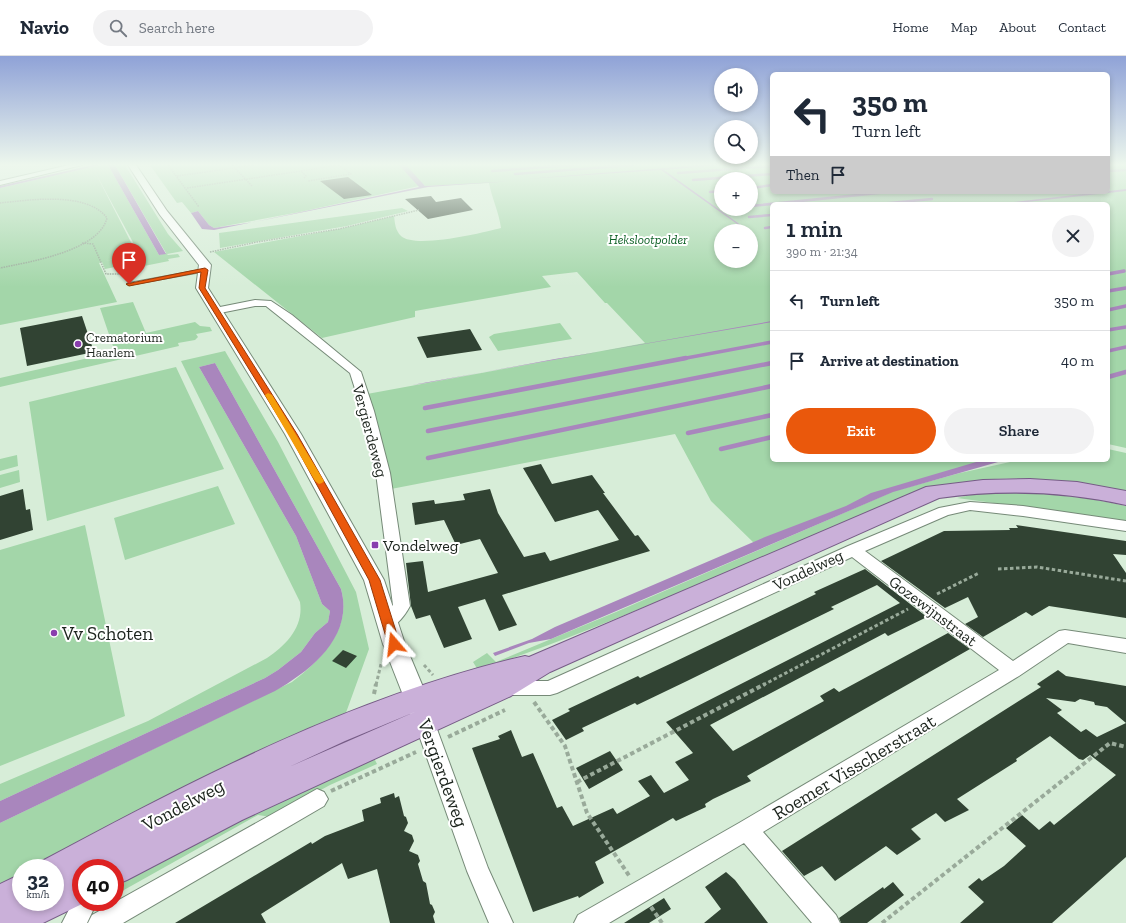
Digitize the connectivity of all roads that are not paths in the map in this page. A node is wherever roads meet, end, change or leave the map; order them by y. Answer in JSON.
{"nodes":[{"id":1,"x":158,"y":205,"type":"edge"},
{"id":2,"x":205,"y":270,"type":"junction"},
{"id":3,"x":129,"y":284,"type":"dead end"},
{"id":4,"x":215,"y":311,"type":"junction"},
{"id":5,"x":1126,"y":498,"type":"edge"},
{"id":6,"x":1126,"y":526,"type":"edge"},
{"id":7,"x":853,"y":550,"type":"junction"},
{"id":8,"x":387,"y":623,"type":"junction"},
{"id":9,"x":1126,"y":646,"type":"edge"},
{"id":10,"x":540,"y":664,"type":"junction"},
{"id":11,"x":1013,"y":671,"type":"junction"},
{"id":12,"x":501,"y":688,"type":"junction"},
{"id":13,"x":424,"y":721,"type":"junction"},
{"id":14,"x":317,"y":799,"type":"road end"},
{"id":15,"x":747,"y":830,"type":"junction"},
{"id":16,"x":124,"y":863,"type":"edge"},
{"id":17,"x":64,"y":868,"type":"edge"},
{"id":18,"x":12,"y":898,"type":"edge"},
{"id":19,"x":0,"y":905,"type":"edge"},
{"id":20,"x":27,"y":911,"type":"edge"},
{"id":21,"x":80,"y":911,"type":"edge"},
{"id":22,"x":0,"y":923,"type":"edge"},
{"id":23,"x":74,"y":923,"type":"edge"},
{"id":24,"x":100,"y":923,"type":"edge"},
{"id":25,"x":501,"y":923,"type":"edge"},
{"id":26,"x":586,"y":923,"type":"edge"},
{"id":27,"x":828,"y":923,"type":"edge"}],
"edges":[{"from":1,"to":2,"type":"street"},
{"from":2,"to":3,"type":"lane"},
{"from":2,"to":4,"type":"street","name":"Vergierdeweg"},
{"from":4,"to":8,"type":"street","name":"Vergierdeweg"},
{"from":4,"to":8,"type":"street","name":"Vergierdeweg"},
{"from":5,"to":10,"type":"main road","name":"Vondelweg"},
{"from":6,"to":7,"type":"street","name":"Vondelweg"},
{"from":7,"to":11,"type":"street","name":"Gozewijnstraat"},
{"from":7,"to":12,"type":"street","name":"Vondelweg"},
{"from":8,"to":13,"type":"street","name":"Vergierdeweg"},
{"from":9,"to":11,"type":"street","name":"Roemer Visscherstraat"},
{"from":10,"to":12,"type":"main road","name":"Vondelweg"},
{"from":10,"to":13,"type":"main road","name":"Vondelweg"},
{"from":11,"to":15,"type":"street","name":"Roemer Visscherstraat"},
{"from":12,"to":13,"type":"main road","name":"Vondelweg"},
{"from":13,"to":16,"type":"main road","name":"Vondelweg"},
{"from":13,"to":17,"type":"main road","name":"Vondelweg"},
{"from":13,"to":25,"type":"street","name":"Vergierdeweg"},
{"from":14,"to":24,"type":"street"},
{"from":15,"to":26,"type":"street","name":"Roemer Visscherstraat"},
{"from":15,"to":27,"type":"street"},
{"from":18,"to":19,"type":"main road"},
{"from":20,"to":22,"type":"main road"},
{"from":21,"to":23,"type":"street"}]}
